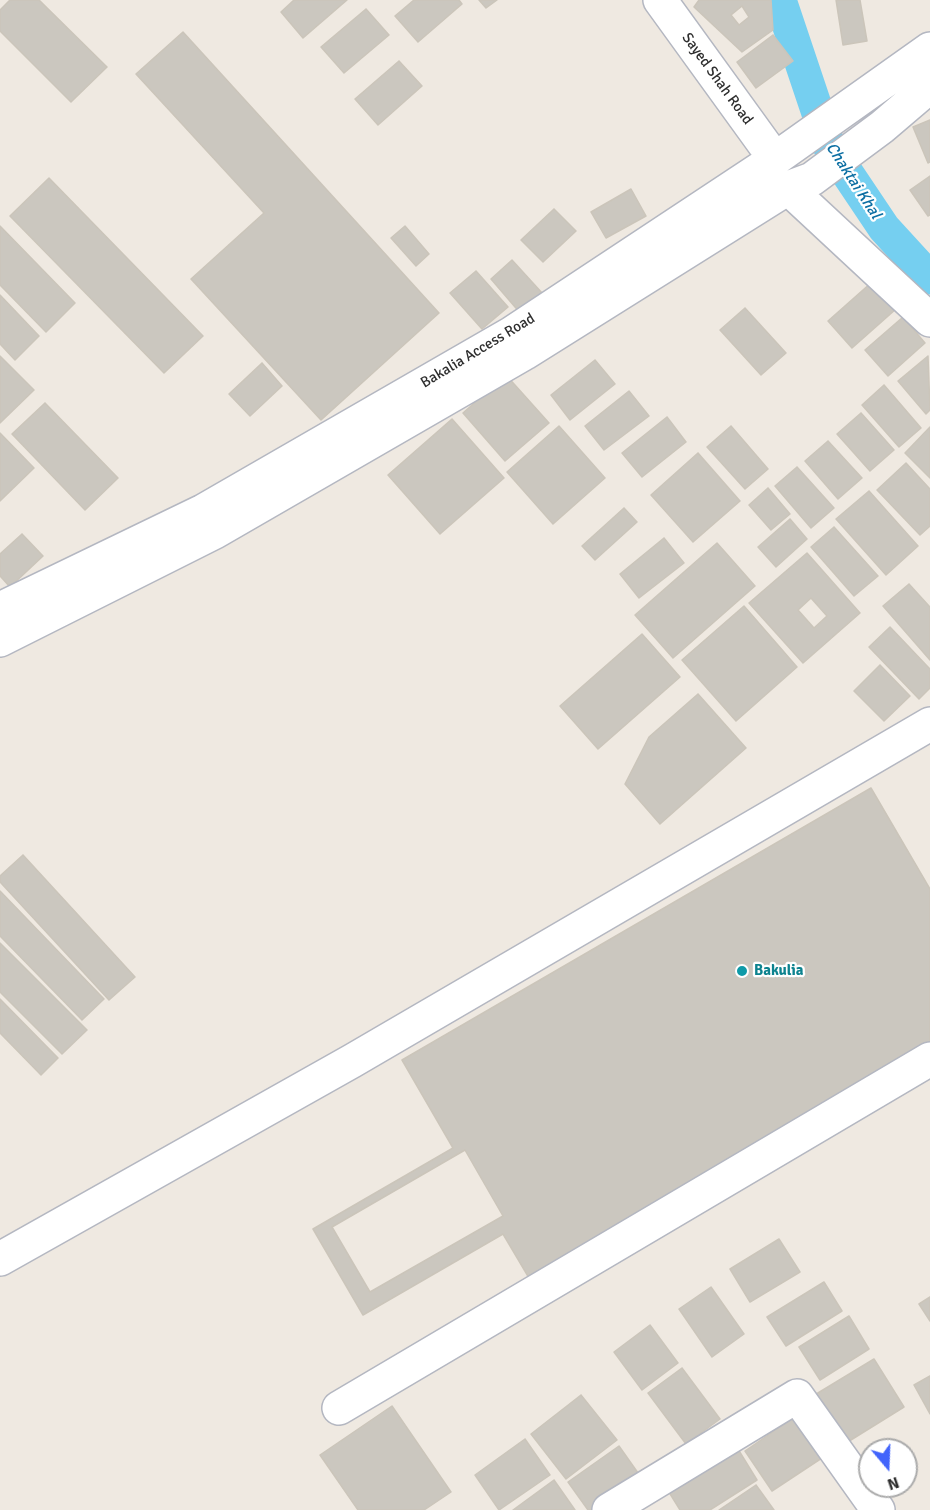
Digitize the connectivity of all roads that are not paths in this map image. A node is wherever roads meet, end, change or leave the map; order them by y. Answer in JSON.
{"nodes":[{"id":1,"x":660,"y":0,"type":"edge"},
{"id":2,"x":930,"y":49,"type":"edge"},
{"id":3,"x":930,"y":86,"type":"edge"},
{"id":4,"x":792,"y":168,"type":"junction"},
{"id":5,"x":930,"y":320,"type":"edge"},
{"id":6,"x":0,"y":609,"type":"edge"},
{"id":7,"x":0,"y":640,"type":"edge"},
{"id":8,"x":930,"y":724,"type":"edge"},
{"id":9,"x":930,"y":1059,"type":"edge"},
{"id":10,"x":0,"y":1259,"type":"edge"},
{"id":11,"x":339,"y":1408,"type":"dead end"},
{"id":12,"x":609,"y":1510,"type":"edge"},
{"id":13,"x":878,"y":1510,"type":"edge"}],
"edges":[{"from":1,"to":4,"type":"street","name":"Sayed Shah Road"},
{"from":2,"to":4,"type":"street","name":"Bakalia Access Road"},
{"from":3,"to":4,"type":"street","name":"Bakalia Access Road"},
{"from":4,"to":5,"type":"street","name":"Sayed Shah Road"},
{"from":4,"to":6,"type":"street","name":"Bakalia Access Road"},
{"from":4,"to":7,"type":"street","name":"Bakalia Access Road"},
{"from":8,"to":10,"type":"street"},
{"from":9,"to":11,"type":"street"},
{"from":12,"to":13,"type":"street"}]}
